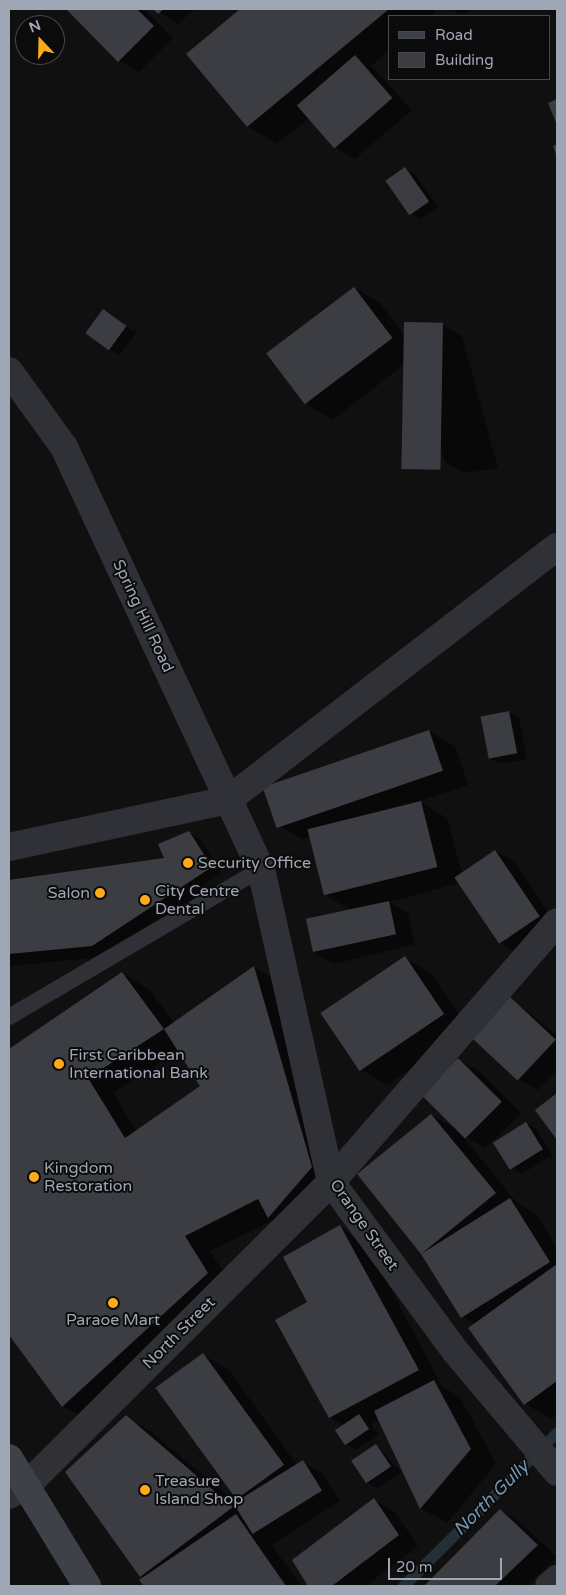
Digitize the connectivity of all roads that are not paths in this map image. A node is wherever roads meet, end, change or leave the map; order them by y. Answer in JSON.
{"nodes":[{"id":1,"x":9,"y":371,"type":"edge"},
{"id":2,"x":557,"y":547,"type":"edge"},
{"id":3,"x":228,"y":800,"type":"junction"},
{"id":4,"x":9,"y":847,"type":"edge"},
{"id":5,"x":261,"y":869,"type":"junction"},
{"id":6,"x":557,"y":922,"type":"edge"},
{"id":7,"x":9,"y":1017,"type":"edge"},
{"id":8,"x":331,"y":1182,"type":"junction"},
{"id":9,"x":9,"y":1458,"type":"edge"},
{"id":10,"x":554,"y":1469,"type":"edge"},
{"id":11,"x":18,"y":1490,"type":"edge"},
{"id":12,"x":557,"y":1579,"type":"edge"},
{"id":13,"x":87,"y":1586,"type":"edge"},
{"id":14,"x":549,"y":1586,"type":"edge"}],
"edges":[{"from":1,"to":3,"type":"street","name":"Spring Hill Road"},
{"from":2,"to":3,"type":"street"},
{"from":3,"to":4,"type":"street"},
{"from":3,"to":5,"type":"street","name":"Spring Hill Road"},
{"from":5,"to":7,"type":"lane"},
{"from":5,"to":8,"type":"street","name":"Orange Street"},
{"from":6,"to":8,"type":"street","name":"North Street"},
{"from":8,"to":10,"type":"street","name":"Orange Street"},
{"from":8,"to":11,"type":"street","name":"North Street"},
{"from":9,"to":11,"type":"main road"},
{"from":11,"to":13,"type":"main road"},
{"from":12,"to":14,"type":"street"}]}
